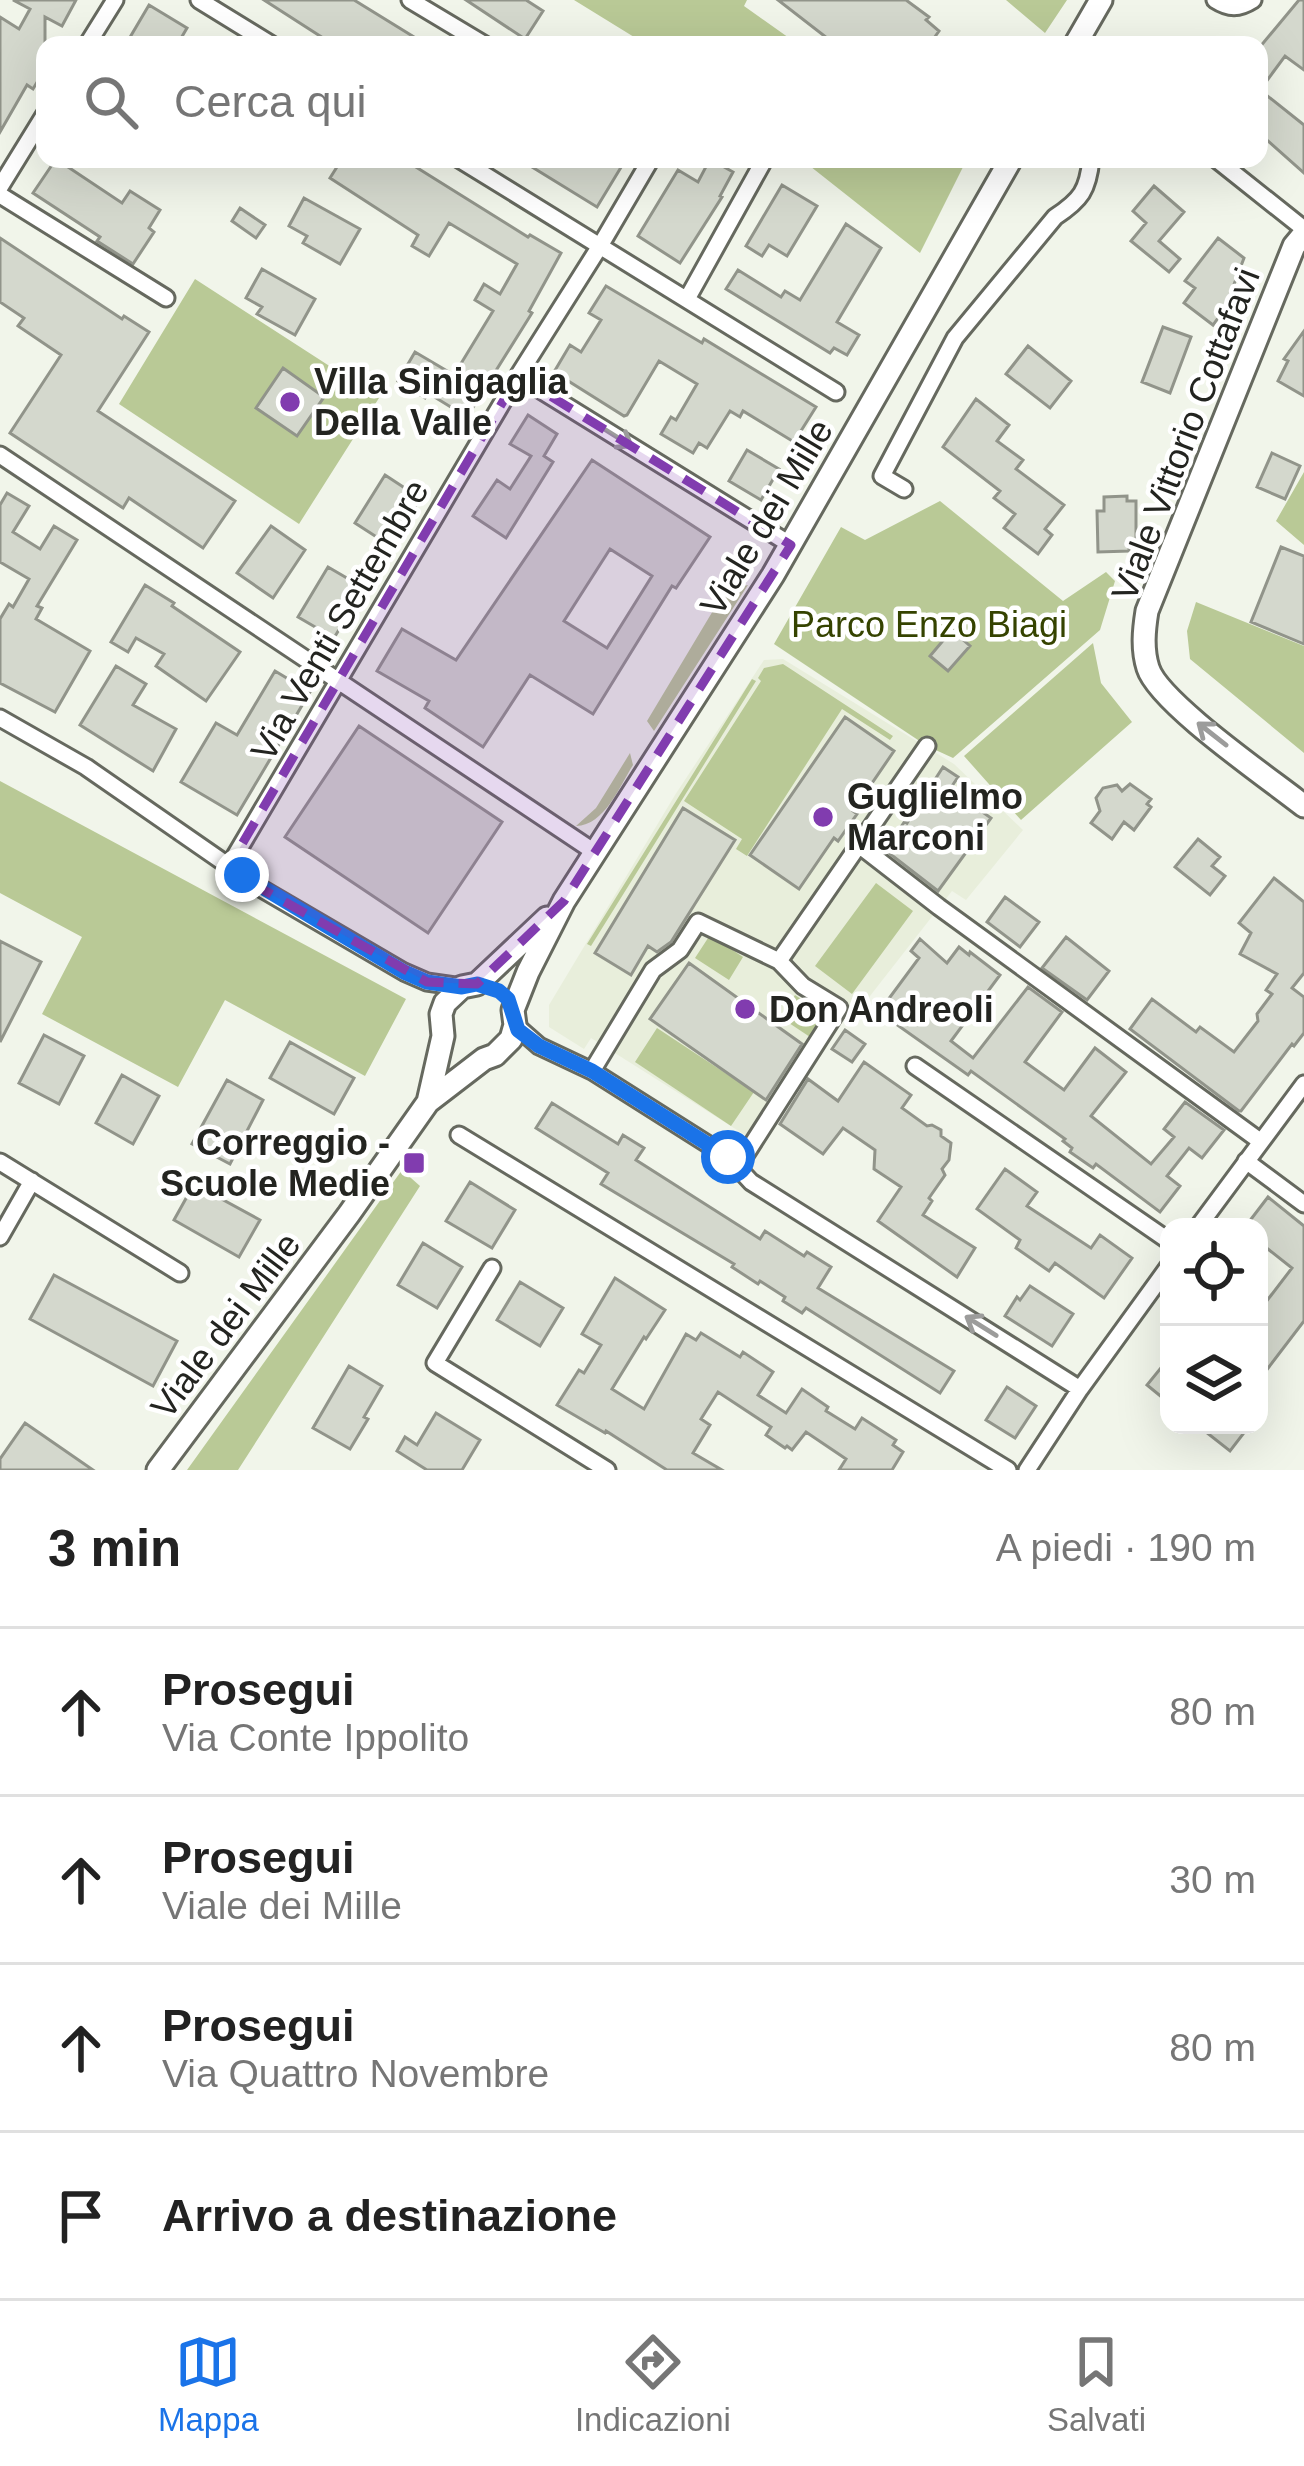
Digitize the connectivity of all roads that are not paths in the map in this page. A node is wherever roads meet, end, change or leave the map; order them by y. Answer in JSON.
{"nodes":[{"id":1,"x":115,"y":0,"type":"edge"},
{"id":2,"x":199,"y":0,"type":"edge"},
{"id":3,"x":410,"y":0,"type":"edge"},
{"id":4,"x":1101,"y":0,"type":"edge"},
{"id":5,"x":1215,"y":0,"type":"edge"},
{"id":6,"x":1253,"y":0,"type":"edge"},
{"id":7,"x":93,"y":36,"type":"edge"},
{"id":8,"x":257,"y":36,"type":"edge"},
{"id":9,"x":469,"y":36,"type":"edge"},
{"id":10,"x":1080,"y":36,"type":"edge"},
{"id":11,"x":36,"y":129,"type":"edge"},
{"id":12,"x":474,"y":168,"type":"edge"},
{"id":13,"x":646,"y":168,"type":"edge"},
{"id":14,"x":760,"y":168,"type":"edge"},
{"id":15,"x":1006,"y":168,"type":"edge"},
{"id":16,"x":1090,"y":168,"type":"edge"},
{"id":17,"x":1227,"y":168,"type":"edge"},
{"id":18,"x":0,"y":191,"type":"edge"},
{"id":19,"x":1304,"y":232,"type":"edge"},
{"id":20,"x":601,"y":246,"type":"junction"},
{"id":21,"x":166,"y":298,"type":"dead end"},
{"id":22,"x":687,"y":299,"type":"junction"},
{"id":23,"x":518,"y":376,"type":"junction"},
{"id":24,"x":836,"y":392,"type":"dead end"},
{"id":25,"x":0,"y":455,"type":"edge"},
{"id":26,"x":904,"y":489,"type":"dead end"},
{"id":27,"x":791,"y":545,"type":"junction"},
{"id":28,"x":339,"y":679,"type":"junction"},
{"id":29,"x":0,"y":718,"type":"edge"},
{"id":30,"x":927,"y":746,"type":"dead end"},
{"id":31,"x":1304,"y":806,"type":"edge"},
{"id":32,"x":859,"y":845,"type":"junction"},
{"id":33,"x":596,"y":853,"type":"junction"},
{"id":34,"x":229,"y":866,"type":"junction"},
{"id":35,"x":564,"y":901,"type":"junction"},
{"id":36,"x":779,"y":961,"type":"junction"},
{"id":37,"x":404,"y":972,"type":"junction"},
{"id":38,"x":470,"y":986,"type":"junction"},
{"id":39,"x":514,"y":1017,"type":"junction"},
{"id":40,"x":442,"y":1025,"type":"junction"},
{"id":41,"x":484,"y":1059,"type":"junction"},
{"id":42,"x":915,"y":1066,"type":"dead end"},
{"id":43,"x":592,"y":1071,"type":"junction"},
{"id":44,"x":1304,"y":1084,"type":"edge"},
{"id":45,"x":428,"y":1102,"type":"junction"},
{"id":46,"x":459,"y":1135,"type":"dead end"},
{"id":47,"x":1260,"y":1142,"type":"junction"},
{"id":48,"x":1246,"y":1161,"type":"junction"},
{"id":49,"x":0,"y":1162,"type":"edge"},
{"id":50,"x":737,"y":1168,"type":"junction"},
{"id":51,"x":32,"y":1181,"type":"junction"},
{"id":52,"x":1304,"y":1204,"type":"edge"},
{"id":53,"x":1205,"y":1218,"type":"edge"},
{"id":54,"x":1160,"y":1234,"type":"edge"},
{"id":55,"x":0,"y":1237,"type":"edge"},
{"id":56,"x":491,"y":1268,"type":"dead end"},
{"id":57,"x":180,"y":1273,"type":"dead end"},
{"id":58,"x":1160,"y":1278,"type":"edge"},
{"id":59,"x":1080,"y":1389,"type":"junction"},
{"id":60,"x":158,"y":1470,"type":"edge"},
{"id":61,"x":607,"y":1470,"type":"edge"},
{"id":62,"x":1008,"y":1470,"type":"edge"},
{"id":63,"x":1027,"y":1470,"type":"edge"}],
"edges":[{"from":1,"to":7,"type":"street"},
{"from":2,"to":8,"type":"street"},
{"from":3,"to":9,"type":"street"},
{"from":4,"to":10,"type":"main road"},
{"from":5,"to":6,"type":"street"},
{"from":11,"to":18,"type":"street"},
{"from":12,"to":20,"type":"street"},
{"from":13,"to":20,"type":"street","name":"Via Venti Settembre"},
{"from":14,"to":22,"type":"street"},
{"from":15,"to":27,"type":"main road","name":"Viale dei Mille"},
{"from":16,"to":26,"type":"street"},
{"from":17,"to":19,"type":"street"},
{"from":18,"to":21,"type":"street"},
{"from":31,"to":19,"type":"main road","name":"Viale Vittorio Cottafavi","one_way":true},
{"from":20,"to":22,"type":"street"},
{"from":20,"to":23,"type":"street","name":"Via Venti Settembre"},
{"from":22,"to":24,"type":"street"},
{"from":23,"to":27,"type":"street","one_way":true},
{"from":23,"to":28,"type":"street","name":"Via Venti Settembre"},
{"from":25,"to":28,"type":"street"},
{"from":27,"to":33,"type":"main road","name":"Viale dei Mille"},
{"from":28,"to":33,"type":"street"},
{"from":28,"to":34,"type":"street","name":"Via Venti Settembre"},
{"from":29,"to":34,"type":"street"},
{"from":30,"to":32,"type":"street"},
{"from":32,"to":36,"type":"street"},
{"from":32,"to":47,"type":"street"},
{"from":33,"to":35,"type":"main road","name":"Viale dei Mille"},
{"from":34,"to":37,"type":"street"},
{"from":35,"to":38,"type":"main road","name":"Viale dei Mille"},
{"from":35,"to":39,"type":"main road","name":"Viale dei Mille"},
{"from":36,"to":43,"type":"street"},
{"from":36,"to":50,"type":"street"},
{"from":37,"to":38,"type":"street"},
{"from":37,"to":40,"type":"street"},
{"from":38,"to":39,"type":"main road"},
{"from":38,"to":40,"type":"main road","name":"Viale dei Mille"},
{"from":39,"to":41,"type":"main road","name":"Viale dei Mille"},
{"from":39,"to":43,"type":"street"},
{"from":40,"to":41,"type":"main road"},
{"from":40,"to":45,"type":"main road","name":"Viale dei Mille"},
{"from":41,"to":45,"type":"main road","name":"Viale dei Mille"},
{"from":42,"to":54,"type":"street"},
{"from":43,"to":50,"type":"street"},
{"from":44,"to":47,"type":"street"},
{"from":45,"to":60,"type":"main road","name":"Viale dei Mille"},
{"from":46,"to":62,"type":"street"},
{"from":47,"to":48,"type":"street"},
{"from":48,"to":52,"type":"street"},
{"from":48,"to":53,"type":"street"},
{"from":49,"to":51,"type":"street"},
{"from":59,"to":50,"type":"street","one_way":true},
{"from":51,"to":55,"type":"street"},
{"from":51,"to":57,"type":"street"},
{"from":56,"to":61,"type":"street"},
{"from":58,"to":59,"type":"street"},
{"from":59,"to":63,"type":"street"}]}
